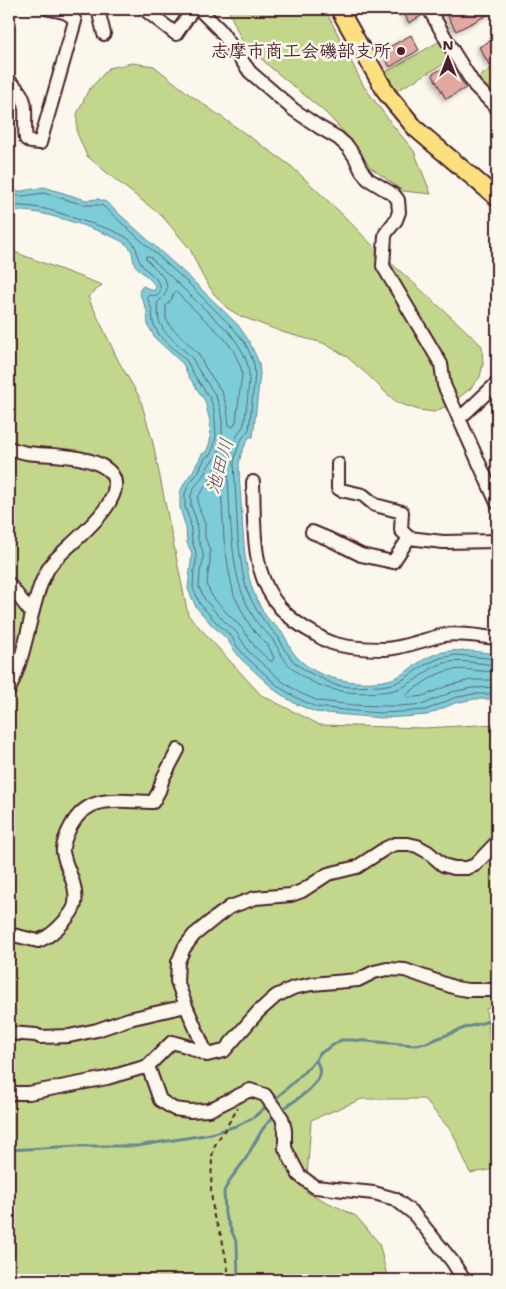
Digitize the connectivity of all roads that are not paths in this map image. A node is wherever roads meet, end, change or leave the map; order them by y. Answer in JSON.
{"nodes":[{"id":1,"x":49,"y":9,"type":"edge"},
{"id":2,"x":98,"y":9,"type":"edge"},
{"id":3,"x":144,"y":9,"type":"edge"},
{"id":4,"x":193,"y":9,"type":"edge"},
{"id":5,"x":199,"y":9,"type":"edge"},
{"id":6,"x":339,"y":9,"type":"edge"},
{"id":7,"x":429,"y":9,"type":"edge"},
{"id":8,"x":104,"y":34,"type":"dead end"},
{"id":9,"x":10,"y":82,"type":"dead end"},
{"id":10,"x":497,"y":108,"type":"edge"},
{"id":11,"x":497,"y":198,"type":"edge"},
{"id":12,"x":497,"y":383,"type":"edge"},
{"id":13,"x":459,"y":419,"type":"junction"},
{"id":14,"x":9,"y":448,"type":"edge"},
{"id":15,"x":338,"y":464,"type":"dead end"},
{"id":16,"x":253,"y":482,"type":"dead end"},
{"id":17,"x":497,"y":503,"type":"edge"},
{"id":18,"x":312,"y":532,"type":"dead end"},
{"id":19,"x":409,"y":538,"type":"junction"},
{"id":20,"x":497,"y":541,"type":"edge"},
{"id":21,"x":9,"y":584,"type":"edge"},
{"id":22,"x":32,"y":614,"type":"junction"},
{"id":23,"x":497,"y":638,"type":"edge"},
{"id":24,"x":9,"y":690,"type":"edge"},
{"id":25,"x":178,"y":750,"type":"dead end"},
{"id":26,"x":497,"y":842,"type":"edge"},
{"id":27,"x":9,"y":934,"type":"edge"},
{"id":28,"x":497,"y":990,"type":"edge"},
{"id":29,"x":186,"y":1006,"type":"junction"},
{"id":30,"x":9,"y":1033,"type":"edge"},
{"id":31,"x":207,"y":1055,"type":"junction"},
{"id":32,"x":148,"y":1066,"type":"junction"},
{"id":33,"x":9,"y":1095,"type":"edge"},
{"id":34,"x":464,"y":1280,"type":"edge"}],
"edges":[{"from":1,"to":9,"type":"street"},
{"from":2,"to":8,"type":"street"},
{"from":3,"to":4,"type":"street"},
{"from":5,"to":13,"type":"street"},
{"from":6,"to":11,"type":"main road"},
{"from":7,"to":10,"type":"street"},
{"from":12,"to":13,"type":"street"},
{"from":13,"to":17,"type":"street"},
{"from":14,"to":22,"type":"street"},
{"from":15,"to":19,"type":"street"},
{"from":16,"to":23,"type":"street"},
{"from":18,"to":19,"type":"street"},
{"from":19,"to":20,"type":"street"},
{"from":21,"to":22,"type":"street"},
{"from":22,"to":24,"type":"street"},
{"from":25,"to":27,"type":"street"},
{"from":26,"to":29,"type":"street"},
{"from":28,"to":31,"type":"street"},
{"from":29,"to":30,"type":"street"},
{"from":29,"to":31,"type":"street"},
{"from":31,"to":32,"type":"street"},
{"from":32,"to":33,"type":"street"},
{"from":32,"to":34,"type":"street"}]}
